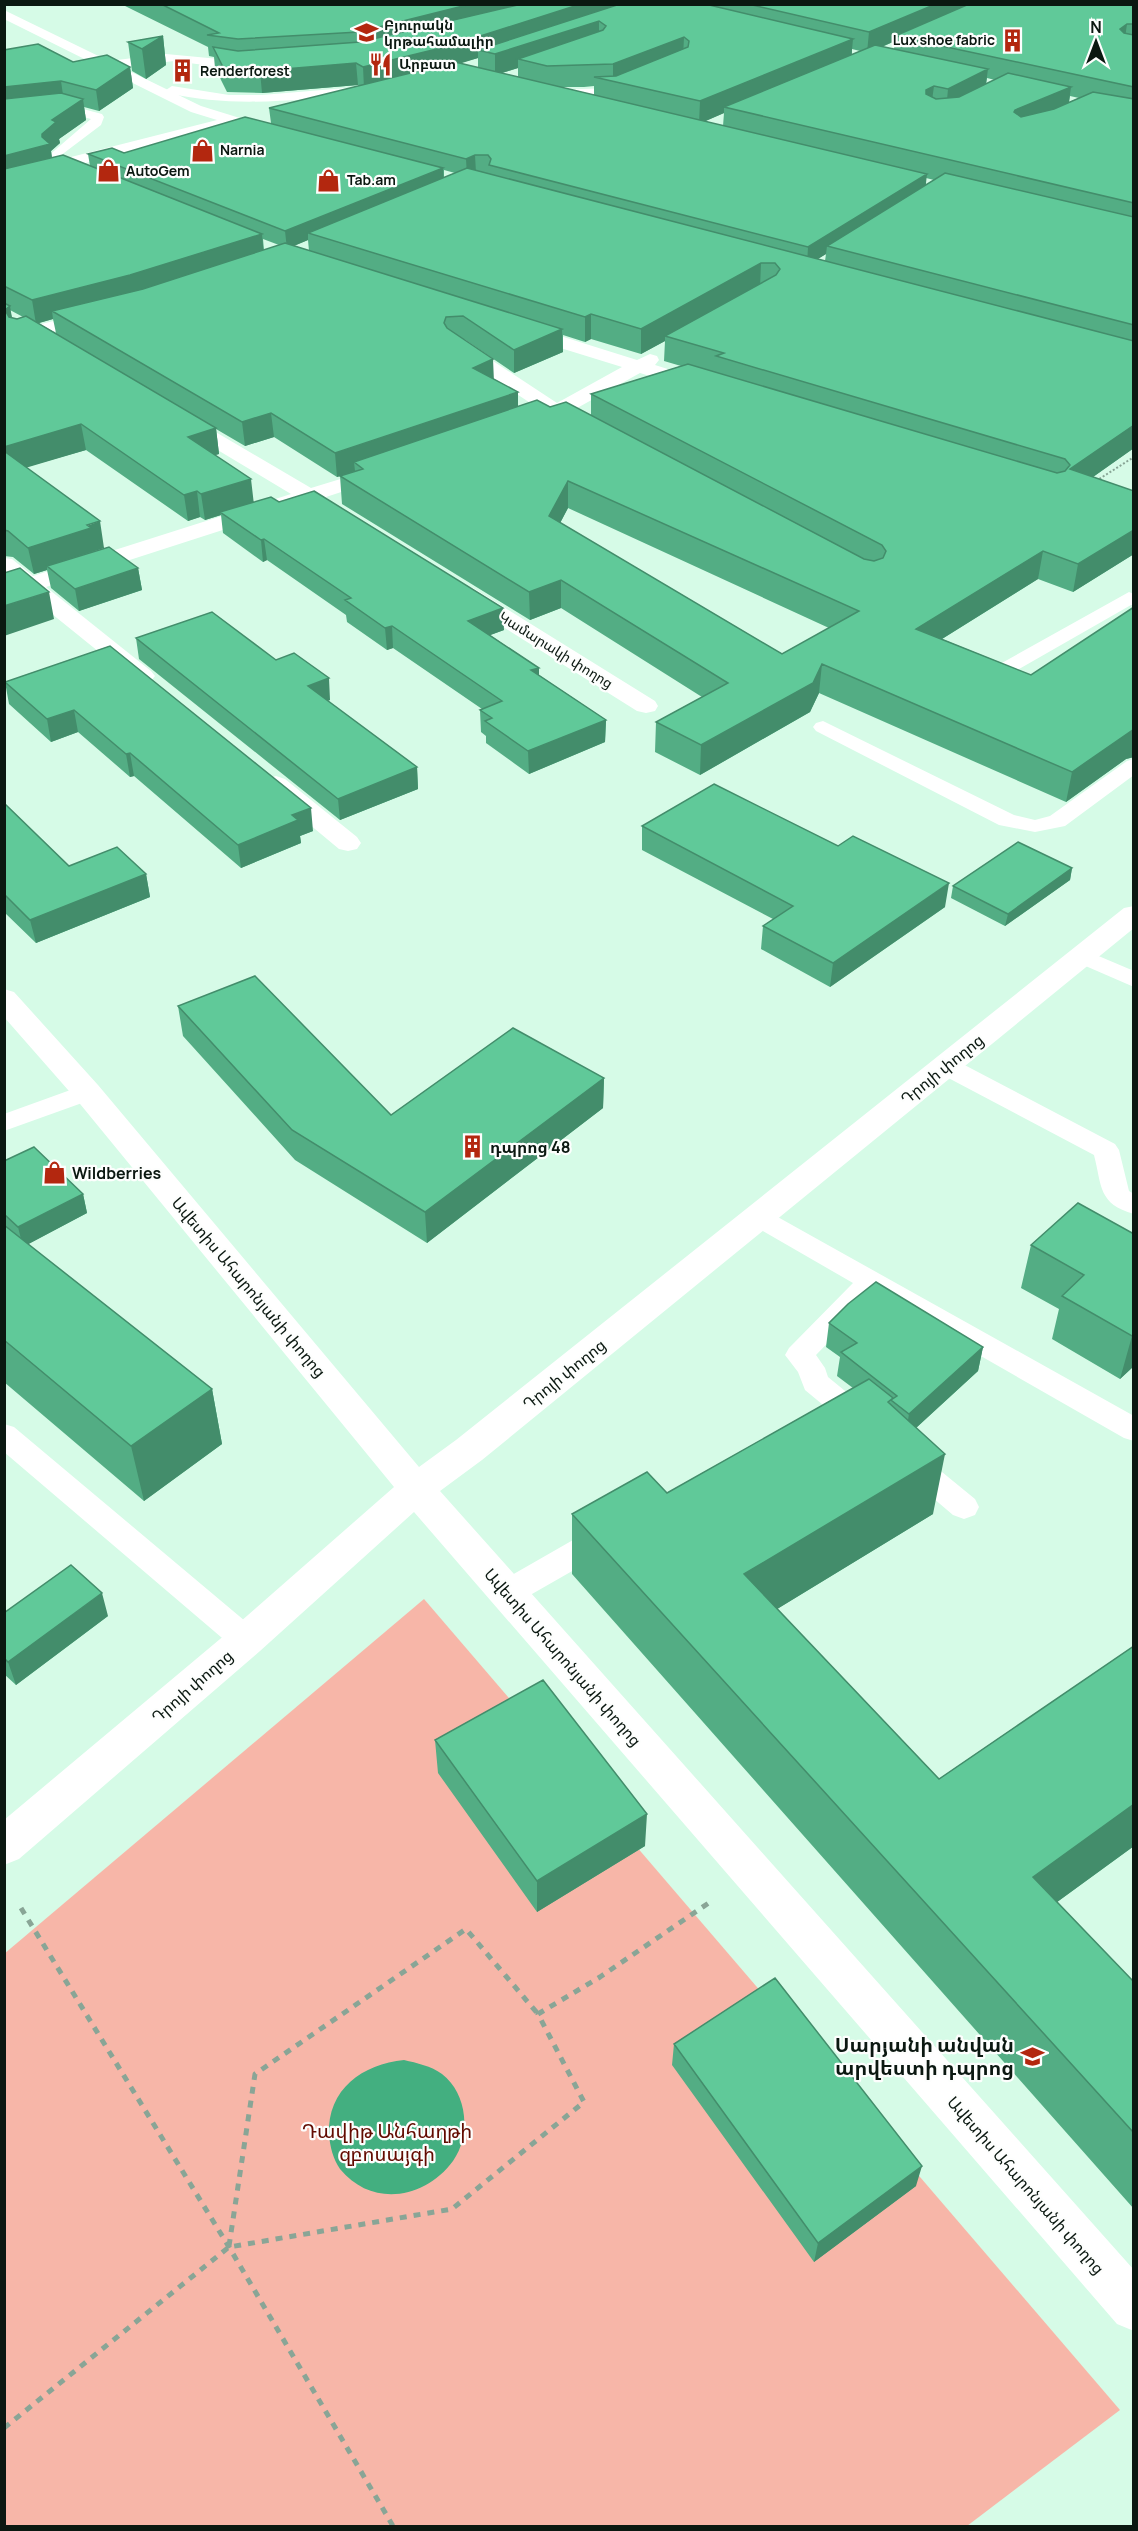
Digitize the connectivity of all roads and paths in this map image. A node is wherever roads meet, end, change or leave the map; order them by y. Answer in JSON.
{"nodes":[{"id":1,"x":4,"y":6,"type":"edge"},
{"id":2,"x":4,"y":14,"type":"edge"},
{"id":3,"x":117,"y":64,"type":"junction"},
{"id":4,"x":263,"y":65,"type":"edge"},
{"id":5,"x":638,"y":83,"type":"edge"},
{"id":6,"x":172,"y":90,"type":"junction"},
{"id":7,"x":366,"y":90,"type":"junction"},
{"id":8,"x":540,"y":94,"type":"joint"},
{"id":9,"x":13,"y":101,"type":"edge"},
{"id":10,"x":597,"y":107,"type":"edge"},
{"id":11,"x":30,"y":110,"type":"junction"},
{"id":12,"x":4,"y":114,"type":"edge"},
{"id":13,"x":251,"y":120,"type":"junction"},
{"id":14,"x":64,"y":167,"type":"junction"},
{"id":15,"x":4,"y":179,"type":"edge"},
{"id":16,"x":89,"y":180,"type":"edge"},
{"id":17,"x":4,"y":186,"type":"edge"},
{"id":18,"x":118,"y":310,"type":"edge"},
{"id":19,"x":4,"y":314,"type":"edge"},
{"id":20,"x":503,"y":324,"type":"edge"},
{"id":21,"x":33,"y":332,"type":"junction"},
{"id":22,"x":4,"y":339,"type":"edge"},
{"id":23,"x":54,"y":344,"type":"edge"},
{"id":24,"x":456,"y":345,"type":"edge"},
{"id":25,"x":668,"y":350,"type":"edge"},
{"id":26,"x":638,"y":367,"type":"junction"},
{"id":27,"x":717,"y":390,"type":"edge"},
{"id":28,"x":156,"y":405,"type":"edge"},
{"id":29,"x":555,"y":412,"type":"junction"},
{"id":30,"x":511,"y":428,"type":"edge"},
{"id":31,"x":587,"y":429,"type":"edge"},
{"id":32,"x":1134,"y":457,"type":"edge"},
{"id":33,"x":399,"y":466,"type":"edge"},
{"id":34,"x":1090,"y":485,"type":"edge"},
{"id":35,"x":310,"y":496,"type":"junction"},
{"id":36,"x":339,"y":515,"type":"edge"},
{"id":37,"x":4,"y":564,"type":"edge"},
{"id":38,"x":448,"y":583,"type":"edge"},
{"id":39,"x":32,"y":585,"type":"junction"},
{"id":40,"x":4,"y":593,"type":"edge"},
{"id":41,"x":1132,"y":598,"type":"edge"},
{"id":42,"x":1007,"y":668,"type":"edge"},
{"id":43,"x":158,"y":688,"type":"edge"},
{"id":44,"x":646,"y":706,"type":"dead end"},
{"id":45,"x":823,"y":727,"type":"dead end"},
{"id":46,"x":1134,"y":765,"type":"edge"},
{"id":47,"x":258,"y":769,"type":"edge"},
{"id":48,"x":348,"y":843,"type":"dead end"},
{"id":49,"x":1134,"y":914,"type":"edge"},
{"id":50,"x":1082,"y":956,"type":"junction"},
{"id":51,"x":1134,"y":980,"type":"edge"},
{"id":52,"x":4,"y":998,"type":"edge"},
{"id":53,"x":946,"y":1066,"type":"junction"},
{"id":54,"x":87,"y":1092,"type":"junction"},
{"id":55,"x":4,"y":1123,"type":"edge"},
{"id":56,"x":1134,"y":1205,"type":"edge"},
{"id":57,"x":758,"y":1217,"type":"junction"},
{"id":58,"x":871,"y":1282,"type":"junction"},
{"id":59,"x":842,"y":1404,"type":"junction"},
{"id":60,"x":811,"y":1421,"type":"edge"},
{"id":61,"x":1134,"y":1430,"type":"edge"},
{"id":62,"x":4,"y":1435,"type":"edge"},
{"id":63,"x":416,"y":1489,"type":"junction"},
{"id":64,"x":964,"y":1507,"type":"dead end"},
{"id":65,"x":629,"y":1524,"type":"edge"},
{"id":66,"x":507,"y":1593,"type":"junction"},
{"id":67,"x":246,"y":1640,"type":"junction"},
{"id":68,"x":4,"y":1846,"type":"edge"},
{"id":69,"x":713,"y":1900,"type":"dead end"},
{"id":70,"x":21,"y":1908,"type":"dead end"},
{"id":71,"x":538,"y":2014,"type":"junction"},
{"id":72,"x":229,"y":2247,"type":"junction"},
{"id":73,"x":1134,"y":2307,"type":"edge"},
{"id":74,"x":4,"y":2428,"type":"edge"},
{"id":75,"x":393,"y":2526,"type":"edge"}],
"edges":[{"from":1,"to":3,"type":"street"},
{"from":2,"to":13,"type":"street"},
{"from":3,"to":4,"type":"lane"},
{"from":3,"to":6,"type":"street"},
{"from":5,"to":8,"type":"lane"},
{"from":6,"to":7,"type":"lane"},
{"from":6,"to":13,"type":"street"},
{"from":7,"to":13,"type":"street"},
{"from":7,"to":13,"type":"street"},
{"from":8,"to":10,"type":"street"},
{"from":9,"to":11,"type":"lane"},
{"from":11,"to":12,"type":"lane"},
{"from":11,"to":14,"type":"lane"},
{"from":13,"to":14,"type":"street"},
{"from":14,"to":15,"type":"street"},
{"from":14,"to":16,"type":"street"},
{"from":14,"to":17,"type":"street"},
{"from":18,"to":21,"type":"street"},
{"from":19,"to":21,"type":"street"},
{"from":20,"to":26,"type":"street"},
{"from":21,"to":22,"type":"street"},
{"from":21,"to":23,"type":"street"},
{"from":24,"to":29,"type":"street"},
{"from":25,"to":26,"type":"street"},
{"from":26,"to":27,"type":"street"},
{"from":26,"to":29,"type":"street"},
{"from":28,"to":35,"type":"street"},
{"from":29,"to":30,"type":"street"},
{"from":29,"to":31,"type":"street"},
{"from":32,"to":34,"type":"path"},
{"from":33,"to":35,"type":"street"},
{"from":35,"to":36,"type":"street"},
{"from":35,"to":39,"type":"street"},
{"from":37,"to":39,"type":"street"},
{"from":38,"to":44,"type":"street","name":"Կամարակի փողոց"},
{"from":39,"to":40,"type":"street"},
{"from":39,"to":43,"type":"street"},
{"from":41,"to":42,"type":"lane"},
{"from":45,"to":46,"type":"lane"},
{"from":47,"to":48,"type":"street"},
{"from":49,"to":50,"type":"street","name":"Դրոյի փողոց"},
{"from":50,"to":51,"type":"lane"},
{"from":50,"to":53,"type":"street","name":"Դրոյի փողոց"},
{"from":52,"to":54,"type":"street","name":"Ավետիս Ահարոնյանի փողոց"},
{"from":53,"to":56,"type":"lane"},
{"from":53,"to":57,"type":"street","name":"Դրոյի փողոց"},
{"from":54,"to":55,"type":"lane"},
{"from":54,"to":63,"type":"street","name":"Ավետիս Ահարոնյանի փողոց"},
{"from":57,"to":58,"type":"lane"},
{"from":57,"to":63,"type":"street","name":"Դրոյի փողոց"},
{"from":58,"to":59,"type":"lane"},
{"from":58,"to":61,"type":"lane"},
{"from":59,"to":60,"type":"lane"},
{"from":59,"to":64,"type":"lane"},
{"from":62,"to":67,"type":"lane"},
{"from":63,"to":66,"type":"street","name":"Ավետիս Ահարոնյանի փողոց"},
{"from":63,"to":67,"type":"street","name":"Դրոյի փողոց"},
{"from":65,"to":66,"type":"lane"},
{"from":66,"to":73,"type":"street","name":"Ավետիս Ահարոնյանի փողոց"},
{"from":67,"to":68,"type":"street","name":"Դրոյի փողոց"},
{"from":69,"to":71,"type":"path"},
{"from":70,"to":72,"type":"path"},
{"from":71,"to":72,"type":"path"},
{"from":71,"to":72,"type":"path"},
{"from":72,"to":74,"type":"path"},
{"from":72,"to":75,"type":"path"}]}
